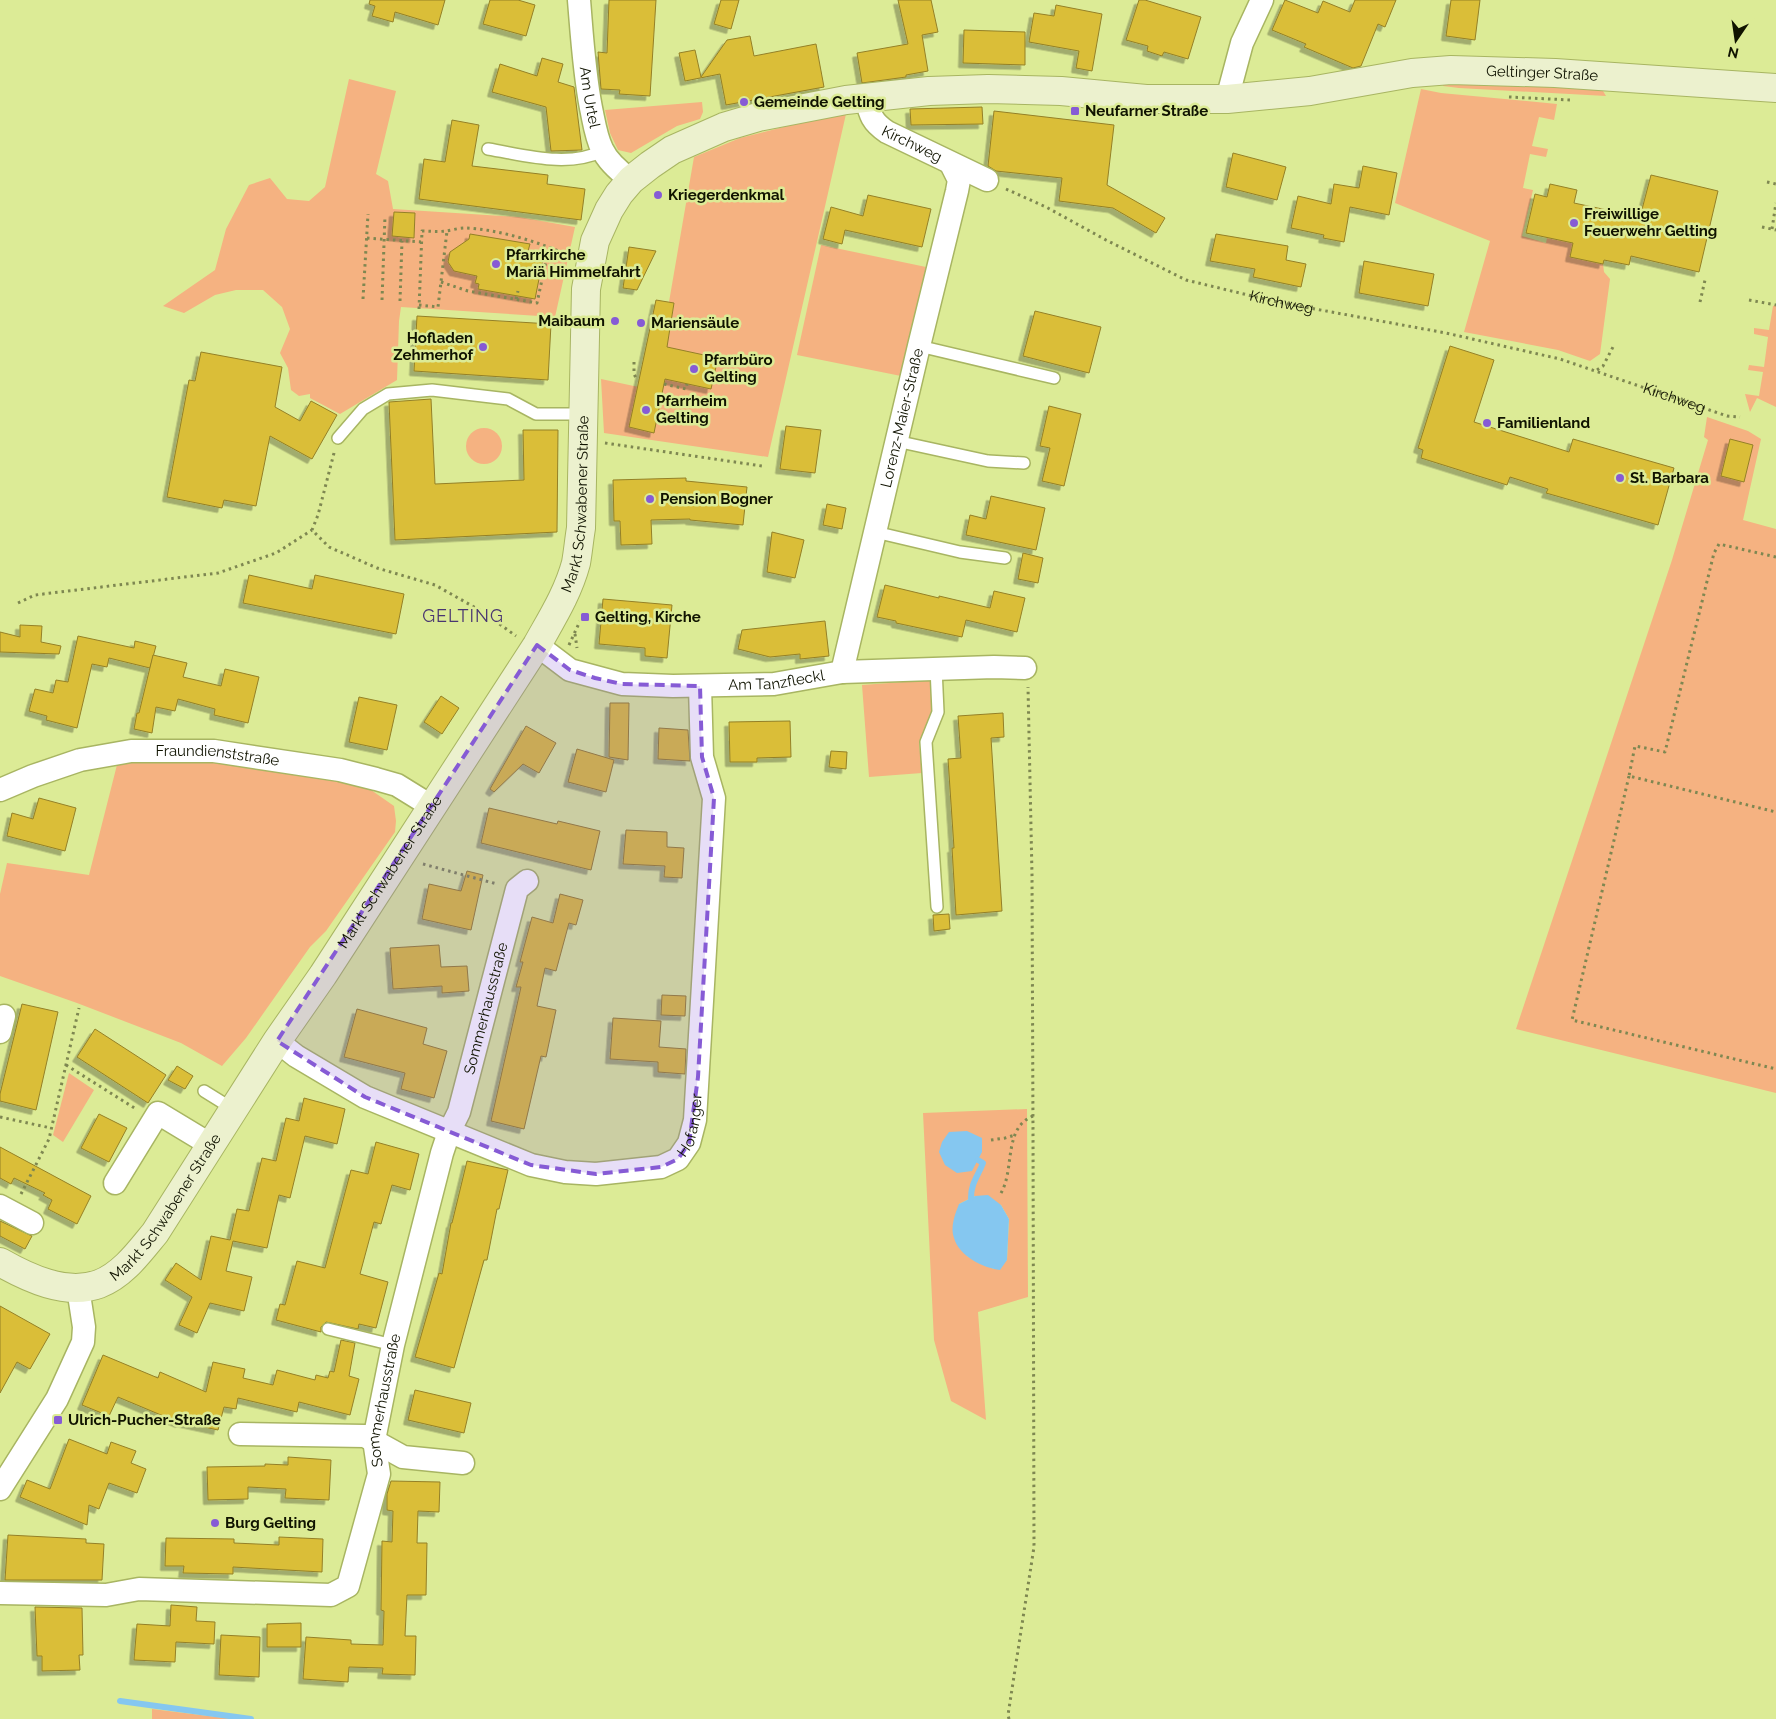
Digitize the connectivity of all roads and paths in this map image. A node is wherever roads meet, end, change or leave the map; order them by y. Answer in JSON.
{"nodes":[{"id":1,"x":579,"y":0,"type":"edge"},
{"id":2,"x":1262,"y":0,"type":"edge"},
{"id":3,"x":1776,"y":88,"type":"edge"},
{"id":4,"x":1310,"y":90,"type":"joint"},
{"id":5,"x":866,"y":98,"type":"junction"},
{"id":6,"x":1227,"y":99,"type":"junction"},
{"id":7,"x":488,"y":149,"type":"dead end"},
{"id":8,"x":603,"y":151,"type":"junction"},
{"id":9,"x":951,"y":164,"type":"junction"},
{"id":10,"x":631,"y":180,"type":"junction"},
{"id":11,"x":987,"y":180,"type":"joint"},
{"id":12,"x":1767,"y":182,"type":"dead end"},
{"id":13,"x":1776,"y":184,"type":"edge"},
{"id":14,"x":1776,"y":203,"type":"edge"},
{"id":15,"x":368,"y":214,"type":"dead end"},
{"id":16,"x":385,"y":216,"type":"dead end"},
{"id":17,"x":1762,"y":227,"type":"dead end"},
{"id":18,"x":1774,"y":230,"type":"edge"},
{"id":19,"x":447,"y":231,"type":"junction"},
{"id":20,"x":367,"y":238,"type":"junction"},
{"id":21,"x":384,"y":239,"type":"junction"},
{"id":22,"x":402,"y":241,"type":"junction"},
{"id":23,"x":421,"y":242,"type":"junction"},
{"id":24,"x":549,"y":247,"type":"junction"},
{"id":25,"x":590,"y":260,"type":"junction"},
{"id":26,"x":1705,"y":280,"type":"dead end"},
{"id":27,"x":441,"y":282,"type":"junction"},
{"id":28,"x":518,"y":291,"type":"dead end"},
{"id":29,"x":516,"y":299,"type":"junction"},
{"id":30,"x":363,"y":300,"type":"dead end"},
{"id":31,"x":382,"y":300,"type":"dead end"},
{"id":32,"x":1749,"y":300,"type":"dead end"},
{"id":33,"x":400,"y":301,"type":"dead end"},
{"id":34,"x":1700,"y":302,"type":"dead end"},
{"id":35,"x":1776,"y":305,"type":"edge"},
{"id":36,"x":918,"y":346,"type":"junction"},
{"id":37,"x":1613,"y":347,"type":"dead end"},
{"id":38,"x":634,"y":362,"type":"dead end"},
{"id":39,"x":1596,"y":370,"type":"junction"},
{"id":40,"x":1054,"y":378,"type":"dead end"},
{"id":41,"x":638,"y":379,"type":"dead end"},
{"id":42,"x":664,"y":384,"type":"dead end"},
{"id":43,"x":687,"y":384,"type":"dead end"},
{"id":44,"x":584,"y":414,"type":"junction"},
{"id":45,"x":1740,"y":417,"type":"dead end"},
{"id":46,"x":338,"y":438,"type":"joint"},
{"id":47,"x":896,"y":441,"type":"junction"},
{"id":48,"x":602,"y":443,"type":"dead end"},
{"id":49,"x":1024,"y":464,"type":"dead end"},
{"id":50,"x":762,"y":466,"type":"dead end"},
{"id":51,"x":312,"y":530,"type":"junction"},
{"id":52,"x":874,"y":532,"type":"junction"},
{"id":53,"x":1776,"y":557,"type":"edge"},
{"id":54,"x":1005,"y":558,"type":"dead end"},
{"id":55,"x":18,"y":603,"type":"dead end"},
{"id":56,"x":582,"y":616,"type":"dead end"},
{"id":57,"x":537,"y":645,"type":"junction"},
{"id":58,"x":560,"y":663,"type":"junction"},
{"id":59,"x":936,"y":668,"type":"junction"},
{"id":60,"x":1025,"y":668,"type":"joint"},
{"id":61,"x":842,"y":672,"type":"junction"},
{"id":62,"x":700,"y":686,"type":"junction"},
{"id":63,"x":1629,"y":776,"type":"junction"},
{"id":64,"x":0,"y":790,"type":"edge"},
{"id":65,"x":431,"y":806,"type":"junction"},
{"id":66,"x":1776,"y":812,"type":"edge"},
{"id":67,"x":418,"y":862,"type":"dead end"},
{"id":68,"x":522,"y":885,"type":"joint"},
{"id":69,"x":937,"y":907,"type":"dead end"},
{"id":70,"x":79,"y":1008,"type":"dead end"},
{"id":71,"x":278,"y":1041,"type":"junction"},
{"id":72,"x":66,"y":1065,"type":"junction"},
{"id":73,"x":1776,"y":1069,"type":"edge"},
{"id":74,"x":204,"y":1091,"type":"dead end"},
{"id":75,"x":132,"y":1106,"type":"dead end"},
{"id":76,"x":233,"y":1109,"type":"junction"},
{"id":77,"x":1033,"y":1116,"type":"junction"},
{"id":78,"x":0,"y":1117,"type":"edge"},
{"id":79,"x":51,"y":1128,"type":"junction"},
{"id":80,"x":449,"y":1132,"type":"junction"},
{"id":81,"x":1015,"y":1135,"type":"junction"},
{"id":82,"x":991,"y":1140,"type":"dead end"},
{"id":83,"x":211,"y":1145,"type":"junction"},
{"id":84,"x":115,"y":1183,"type":"dead end"},
{"id":85,"x":1001,"y":1193,"type":"dead end"},
{"id":86,"x":6,"y":1209,"type":"edge"},
{"id":87,"x":32,"y":1224,"type":"dead end"},
{"id":88,"x":0,"y":1262,"type":"edge"},
{"id":89,"x":78,"y":1288,"type":"junction"},
{"id":90,"x":328,"y":1329,"type":"dead end"},
{"id":91,"x":393,"y":1345,"type":"junction"},
{"id":92,"x":240,"y":1434,"type":"dead end"},
{"id":93,"x":374,"y":1440,"type":"junction"},
{"id":94,"x":463,"y":1463,"type":"dead end"},
{"id":95,"x":0,"y":1489,"type":"edge"},
{"id":96,"x":0,"y":1593,"type":"edge"},
{"id":97,"x":1009,"y":1719,"type":"edge"}],
"edges":[{"from":1,"to":8,"type":"street","name":"Am Urtel"},
{"from":2,"to":6,"type":"street"},
{"from":3,"to":4,"type":"main road","name":"Geltinger Straße"},
{"from":4,"to":6,"type":"main road","name":"Markt Schwabener Straße"},
{"from":5,"to":6,"type":"main road","name":"Markt Schwabener Straße"},
{"from":5,"to":9,"type":"street","name":"Kirchweg"},
{"from":5,"to":10,"type":"main road","name":"Markt Schwabener Straße"},
{"from":7,"to":8,"type":"lane"},
{"from":8,"to":10,"type":"street","name":"Am Urtel"},
{"from":9,"to":11,"type":"street","name":"Kirchweg"},
{"from":9,"to":36,"type":"street","name":"Lorenz-Maier-Straße"},
{"from":10,"to":25,"type":"main road","name":"Markt Schwabener Straße"},
{"from":11,"to":39,"type":"path","name":"Kirchweg"},
{"from":12,"to":13,"type":"path"},
{"from":14,"to":18,"type":"path"},
{"from":15,"to":20,"type":"path"},
{"from":16,"to":21,"type":"path"},
{"from":17,"to":18,"type":"path"},
{"from":19,"to":23,"type":"path"},
{"from":19,"to":24,"type":"path"},
{"from":19,"to":27,"type":"path"},
{"from":20,"to":21,"type":"path"},
{"from":20,"to":30,"type":"path"},
{"from":21,"to":22,"type":"path"},
{"from":21,"to":31,"type":"path"},
{"from":22,"to":23,"type":"path"},
{"from":22,"to":33,"type":"path"},
{"from":23,"to":27,"type":"path"},
{"from":24,"to":25,"type":"path"},
{"from":24,"to":29,"type":"path"},
{"from":25,"to":44,"type":"main road","name":"Markt Schwabener Straße"},
{"from":26,"to":34,"type":"path"},
{"from":27,"to":29,"type":"path"},
{"from":28,"to":29,"type":"path"},
{"from":32,"to":35,"type":"path"},
{"from":36,"to":40,"type":"lane"},
{"from":36,"to":47,"type":"street","name":"Lorenz-Maier-Straße"},
{"from":37,"to":39,"type":"path"},
{"from":38,"to":41,"type":"path"},
{"from":39,"to":45,"type":"path","name":"Kirchweg"},
{"from":42,"to":43,"type":"path"},
{"from":44,"to":46,"type":"lane"},
{"from":44,"to":57,"type":"main road","name":"Markt Schwabener Straße"},
{"from":46,"to":51,"type":"path"},
{"from":47,"to":49,"type":"lane"},
{"from":47,"to":52,"type":"street","name":"Lorenz-Maier-Straße"},
{"from":48,"to":50,"type":"path"},
{"from":51,"to":55,"type":"path"},
{"from":51,"to":57,"type":"path"},
{"from":52,"to":54,"type":"lane"},
{"from":52,"to":61,"type":"street","name":"Lorenz-Maier-Straße"},
{"from":53,"to":63,"type":"path"},
{"from":56,"to":58,"type":"path"},
{"from":57,"to":58,"type":"street","name":"Am Tanzfleckl"},
{"from":57,"to":65,"type":"main road","name":"Markt Schwabener Straße"},
{"from":58,"to":62,"type":"street","name":"Am Tanzfleckl"},
{"from":59,"to":60,"type":"street","name":"Am Tanzfleckl"},
{"from":59,"to":61,"type":"street","name":"Am Tanzfleckl"},
{"from":59,"to":69,"type":"lane"},
{"from":60,"to":77,"type":"path"},
{"from":61,"to":62,"type":"street","name":"Am Tanzfleckl"},
{"from":62,"to":80,"type":"street","name":"Hofanger"},
{"from":63,"to":66,"type":"path"},
{"from":63,"to":73,"type":"path"},
{"from":64,"to":65,"type":"street","name":"Fraundienststraße"},
{"from":65,"to":71,"type":"main road","name":"Markt Schwabener Straße"},
{"from":67,"to":68,"type":"path"},
{"from":68,"to":80,"type":"street","name":"Sommerhausstraße"},
{"from":70,"to":72,"type":"path"},
{"from":71,"to":76,"type":"main road","name":"Markt Schwabener Straße"},
{"from":71,"to":80,"type":"street","name":"Hofanger"},
{"from":72,"to":75,"type":"path"},
{"from":72,"to":79,"type":"path"},
{"from":74,"to":76,"type":"lane"},
{"from":76,"to":83,"type":"main road","name":"Markt Schwabener Straße"},
{"from":77,"to":81,"type":"path"},
{"from":77,"to":97,"type":"path"},
{"from":78,"to":79,"type":"path"},
{"from":79,"to":86,"type":"path"},
{"from":80,"to":91,"type":"street","name":"Sommerhausstraße"},
{"from":81,"to":82,"type":"path"},
{"from":81,"to":85,"type":"path"},
{"from":83,"to":84,"type":"street"},
{"from":83,"to":89,"type":"main road","name":"Markt Schwabener Straße"},
{"from":86,"to":87,"type":"street"},
{"from":88,"to":89,"type":"main road","name":"Markt Schwabener Straße"},
{"from":89,"to":95,"type":"street"},
{"from":90,"to":91,"type":"lane"},
{"from":91,"to":93,"type":"street","name":"Sommerhausstraße"},
{"from":92,"to":93,"type":"street"},
{"from":93,"to":94,"type":"street"},
{"from":93,"to":96,"type":"street","name":"Sommerhausstraße"}]}
